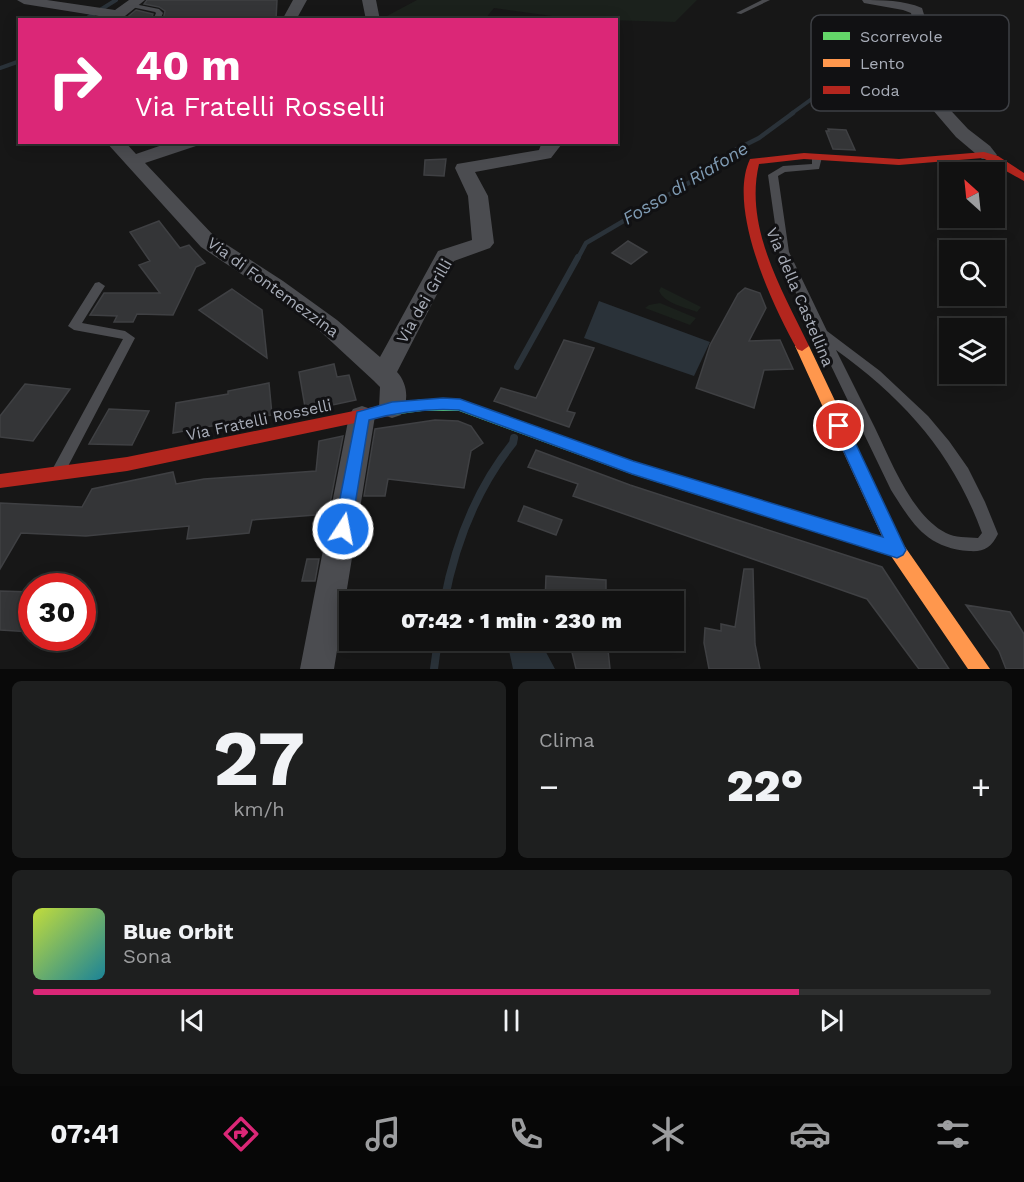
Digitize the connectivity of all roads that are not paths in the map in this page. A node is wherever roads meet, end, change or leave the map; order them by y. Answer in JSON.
{"nodes":[{"id":1,"x":24,"y":0,"type":"edge"},
{"id":2,"x":300,"y":0,"type":"edge"},
{"id":3,"x":369,"y":0,"type":"edge"},
{"id":4,"x":767,"y":0,"type":"edge"},
{"id":5,"x":869,"y":0,"type":"edge"},
{"id":6,"x":133,"y":3,"type":"edge"},
{"id":7,"x":739,"y":13,"type":"dead end"},
{"id":8,"x":110,"y":15,"type":"edge"},
{"id":9,"x":918,"y":15,"type":"edge"},
{"id":10,"x":157,"y":18,"type":"edge"},
{"id":11,"x":290,"y":18,"type":"edge"},
{"id":12,"x":374,"y":18,"type":"edge"},
{"id":13,"x":942,"y":111,"type":"edge"},
{"id":14,"x":118,"y":144,"type":"edge"},
{"id":15,"x":184,"y":144,"type":"edge"},
{"id":16,"x":552,"y":144,"type":"edge"},
{"id":17,"x":988,"y":155,"type":"junction"},
{"id":18,"x":817,"y":157,"type":"junction"},
{"id":19,"x":134,"y":161,"type":"junction"},
{"id":20,"x":1024,"y":178,"type":"edge"},
{"id":21,"x":99,"y":286,"type":"dead end"},
{"id":22,"x":822,"y":334,"type":"junction"},
{"id":23,"x":383,"y":374,"type":"junction"},
{"id":24,"x":392,"y":408,"type":"junction"},
{"id":25,"x":362,"y":416,"type":"junction"},
{"id":26,"x":57,"y":473,"type":"junction"},
{"id":27,"x":0,"y":481,"type":"edge"},
{"id":28,"x":897,"y":550,"type":"junction"},
{"id":29,"x":317,"y":669,"type":"edge"},
{"id":30,"x":980,"y":669,"type":"edge"}],
"edges":[{"from":1,"to":8,"type":"street"},
{"from":2,"to":11,"type":"street"},
{"from":3,"to":12,"type":"street"},
{"from":4,"to":7,"type":"lane"},
{"from":5,"to":9,"type":"street"},
{"from":6,"to":8,"type":"street"},
{"from":6,"to":10,"type":"lane"},
{"from":13,"to":17,"type":"street"},
{"from":14,"to":19,"type":"street","name":"Via di Fontemezzina"},
{"from":15,"to":19,"type":"street"},
{"from":16,"to":23,"type":"street","name":"Via dei Grilli"},
{"from":17,"to":18,"type":"street","name":"Via della Castellina"},
{"from":17,"to":20,"type":"street"},
{"from":18,"to":22,"type":"lane"},
{"from":18,"to":28,"type":"street","name":"Via della Castellina"},
{"from":19,"to":23,"type":"street","name":"Via di Fontemezzina"},
{"from":21,"to":26,"type":"lane"},
{"from":22,"to":22,"type":"lane"},
{"from":23,"to":24,"type":"street","name":"Via di Fontemezzina"},
{"from":24,"to":25,"type":"street","name":"Via Fratelli Rosselli"},
{"from":24,"to":28,"type":"street","name":"Via Fratelli Rosselli"},
{"from":25,"to":26,"type":"street","name":"Via Fratelli Rosselli"},
{"from":25,"to":29,"type":"street"},
{"from":26,"to":27,"type":"street","name":"Via Fratelli Rosselli"},
{"from":28,"to":30,"type":"street","name":"Via della Castellina"}]}
